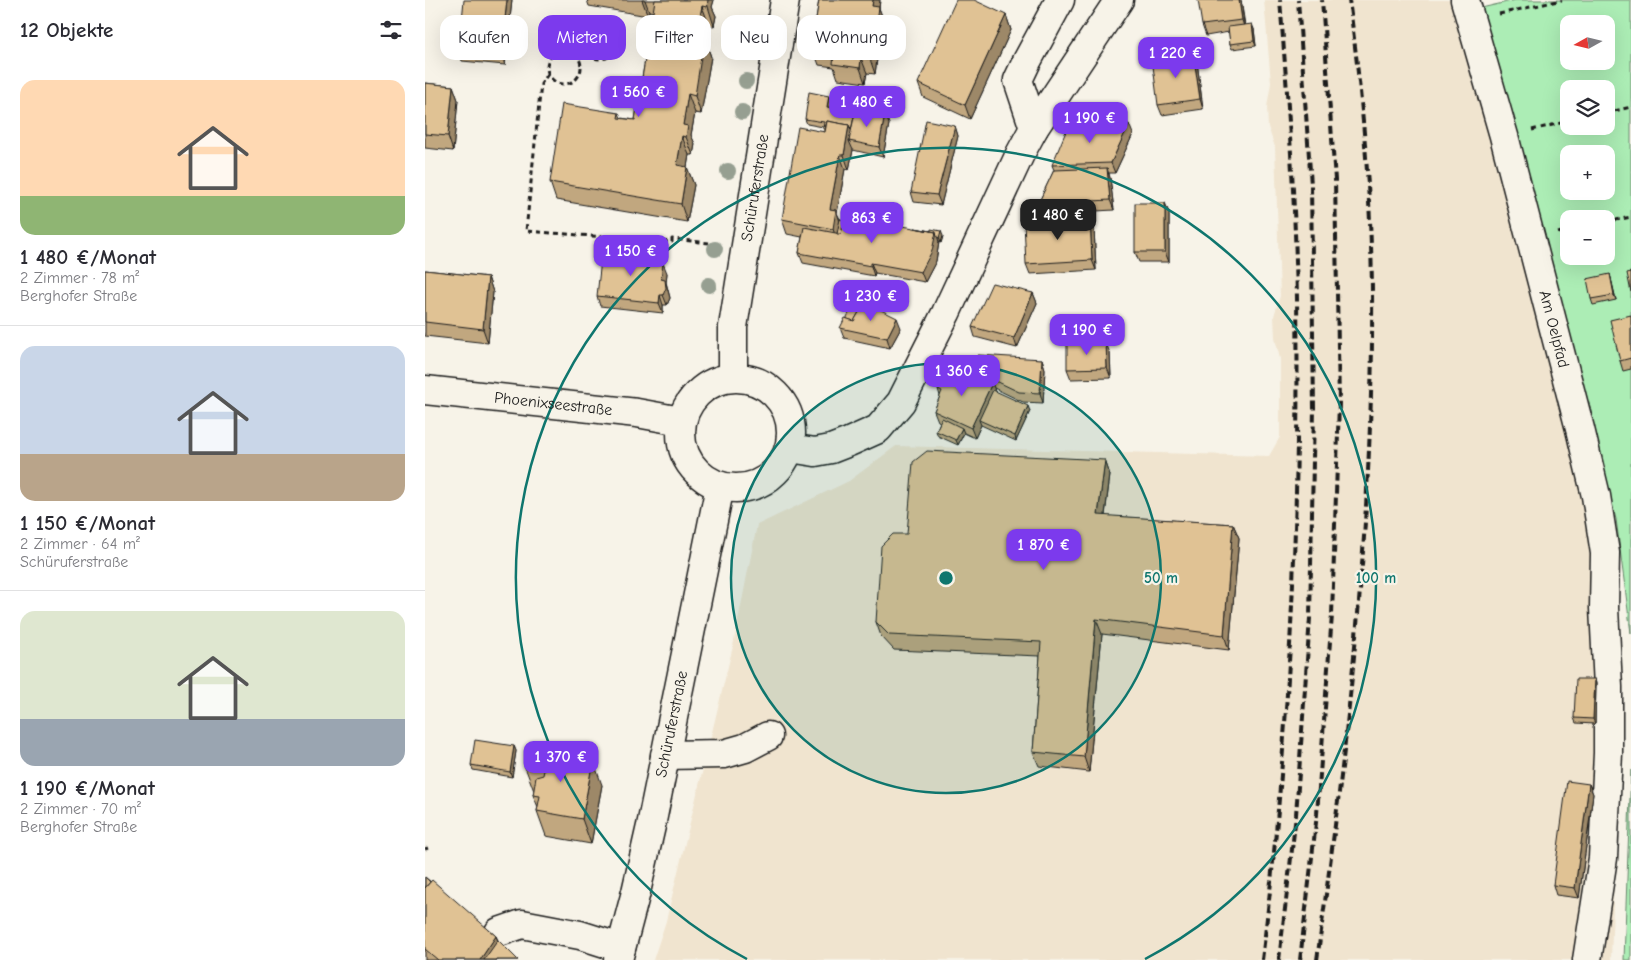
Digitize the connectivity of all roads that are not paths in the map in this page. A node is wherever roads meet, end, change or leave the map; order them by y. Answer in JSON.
{"nodes":[{"id":1,"x":785,"y":0,"type":"edge"},
{"id":2,"x":1059,"y":0,"type":"edge"},
{"id":3,"x":1119,"y":0,"type":"edge"},
{"id":4,"x":1468,"y":10,"type":"edge"},
{"id":5,"x":1034,"y":128,"type":"junction"},
{"id":6,"x":733,"y":377,"type":"junction"},
{"id":7,"x":425,"y":390,"type":"edge"},
{"id":8,"x":681,"y":421,"type":"junction"},
{"id":9,"x":790,"y":448,"type":"junction"},
{"id":10,"x":720,"y":486,"type":"junction"},
{"id":11,"x":768,"y":736,"type":"dead end"},
{"id":12,"x":665,"y":755,"type":"junction"},
{"id":13,"x":499,"y":932,"type":"dead end"},
{"id":14,"x":619,"y":954,"type":"edge"},
{"id":15,"x":1587,"y":960,"type":"edge"}],
"edges":[{"from":1,"to":6,"type":"main road","name":"Schüruferstraße"},
{"from":2,"to":5,"type":"main road"},
{"from":3,"to":5,"type":"main road"},
{"from":4,"to":15,"type":"main road","name":"Am Oelpfad"},
{"from":5,"to":9,"type":"main road"},
{"from":6,"to":8,"type":"main road"},
{"from":6,"to":9,"type":"main road"},
{"from":7,"to":8,"type":"main road","name":"Phoenixseestraße"},
{"from":8,"to":10,"type":"main road"},
{"from":9,"to":10,"type":"main road"},
{"from":10,"to":12,"type":"main road","name":"Schüruferstraße"},
{"from":11,"to":12,"type":"main road"},
{"from":12,"to":14,"type":"main road","name":"Schüruferstraße"},
{"from":13,"to":14,"type":"main road"}]}
